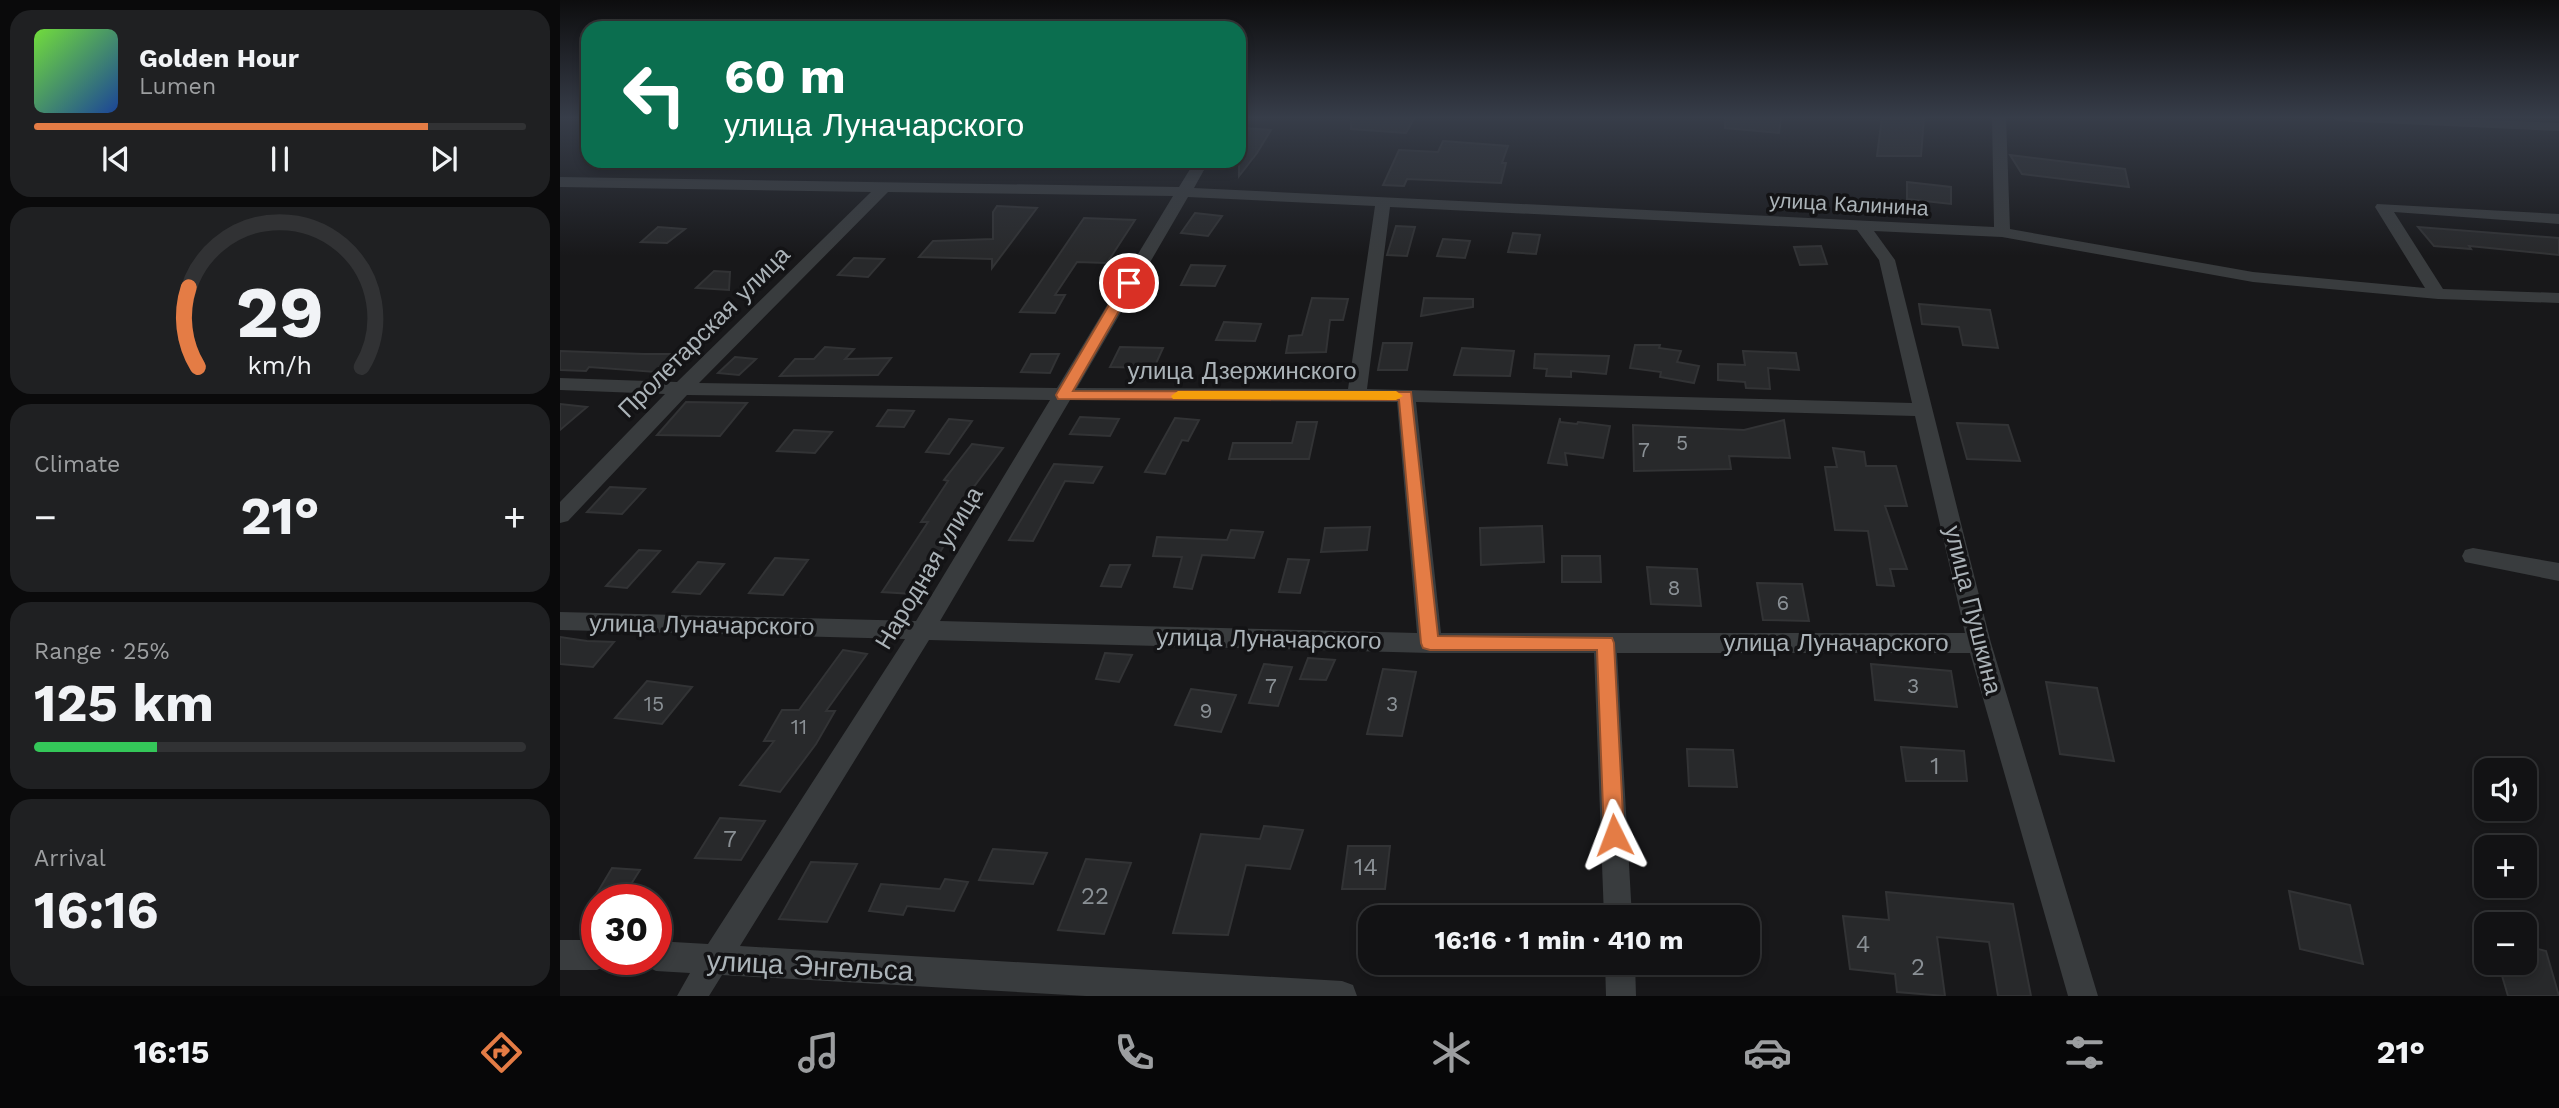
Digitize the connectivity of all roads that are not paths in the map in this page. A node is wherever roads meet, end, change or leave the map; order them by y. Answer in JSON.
{"nodes":[{"id":1,"x":2000,"y":163,"type":"edge"},
{"id":2,"x":1197,"y":168,"type":"edge"},
{"id":3,"x":560,"y":182,"type":"edge"},
{"id":4,"x":885,"y":186,"type":"junction"},
{"id":5,"x":1181,"y":192,"type":"junction"},
{"id":6,"x":1382,"y":202,"type":"junction"},
{"id":7,"x":2559,"y":219,"type":"edge"},
{"id":8,"x":1862,"y":226,"type":"junction"},
{"id":9,"x":2002,"y":232,"type":"junction"},
{"id":10,"x":2438,"y":294,"type":"junction"},
{"id":11,"x":2559,"y":298,"type":"edge"},
{"id":12,"x":560,"y":384,"type":"edge"},
{"id":13,"x":681,"y":389,"type":"junction"},
{"id":14,"x":1063,"y":395,"type":"junction"},
{"id":15,"x":1357,"y":396,"type":"junction"},
{"id":16,"x":1406,"y":396,"type":"junction"},
{"id":17,"x":1925,"y":410,"type":"junction"},
{"id":18,"x":560,"y":515,"type":"edge"},
{"id":19,"x":2473,"y":556,"type":"dead end"},
{"id":20,"x":2559,"y":572,"type":"edge"},
{"id":21,"x":560,"y":621,"type":"edge"},
{"id":22,"x":923,"y":630,"type":"junction"},
{"id":23,"x":1430,"y":643,"type":"junction"},
{"id":24,"x":1605,"y":643,"type":"junction"},
{"id":25,"x":1979,"y":643,"type":"junction"},
{"id":26,"x":1617,"y":905,"type":"edge"},
{"id":27,"x":560,"y":955,"type":"edge"},
{"id":28,"x":581,"y":955,"type":"edge"},
{"id":29,"x":672,"y":958,"type":"edge"},
{"id":30,"x":716,"y":960,"type":"junction"},
{"id":31,"x":1620,"y":975,"type":"edge"},
{"id":32,"x":692,"y":996,"type":"edge"},
{"id":33,"x":1342,"y":996,"type":"edge"},
{"id":34,"x":1621,"y":996,"type":"edge"},
{"id":35,"x":2083,"y":996,"type":"edge"}],
"edges":[{"from":1,"to":9,"type":"street"},
{"from":2,"to":5,"type":"street","name":"Народная улица"},
{"from":3,"to":4,"type":"street","name":"улица Калинина"},
{"from":4,"to":5,"type":"street","name":"улица Калинина"},
{"from":4,"to":13,"type":"street","name":"Пролетарская улица"},
{"from":5,"to":6,"type":"street","name":"улица Калинина"},
{"from":5,"to":14,"type":"street","name":"Народная улица"},
{"from":6,"to":8,"type":"street","name":"улица Калинина"},
{"from":6,"to":15,"type":"street"},
{"from":7,"to":10,"type":"street"},
{"from":8,"to":9,"type":"street","name":"улица Калинина"},
{"from":8,"to":17,"type":"street","name":"улица Пушкина"},
{"from":9,"to":10,"type":"street","name":"улица Калинина"},
{"from":10,"to":11,"type":"street","name":"улица Калинина"},
{"from":12,"to":13,"type":"street","name":"улица Дзержинского"},
{"from":13,"to":14,"type":"street","name":"улица Дзержинского"},
{"from":13,"to":18,"type":"street","name":"Пролетарская улица"},
{"from":14,"to":15,"type":"street","name":"улица Дзержинского"},
{"from":14,"to":22,"type":"street","name":"Народная улица"},
{"from":15,"to":16,"type":"street","name":"улица Дзержинского"},
{"from":16,"to":17,"type":"street","name":"улица Дзержинского"},
{"from":16,"to":23,"type":"street"},
{"from":17,"to":25,"type":"street","name":"улица Пушкина"},
{"from":19,"to":20,"type":"street"},
{"from":21,"to":22,"type":"street","name":"улица Луначарского"},
{"from":22,"to":23,"type":"street","name":"улица Луначарского"},
{"from":22,"to":30,"type":"street","name":"Народная улица"},
{"from":23,"to":24,"type":"street","name":"улица Луначарского"},
{"from":24,"to":25,"type":"street","name":"улица Луначарского"},
{"from":24,"to":26,"type":"street"},
{"from":25,"to":35,"type":"street","name":"улица Пушкина"},
{"from":27,"to":28,"type":"street"},
{"from":29,"to":30,"type":"street","name":"улица Энгельса"},
{"from":30,"to":32,"type":"street","name":"Народная улица"},
{"from":30,"to":33,"type":"street","name":"улица Энгельса"},
{"from":31,"to":34,"type":"street"}]}
